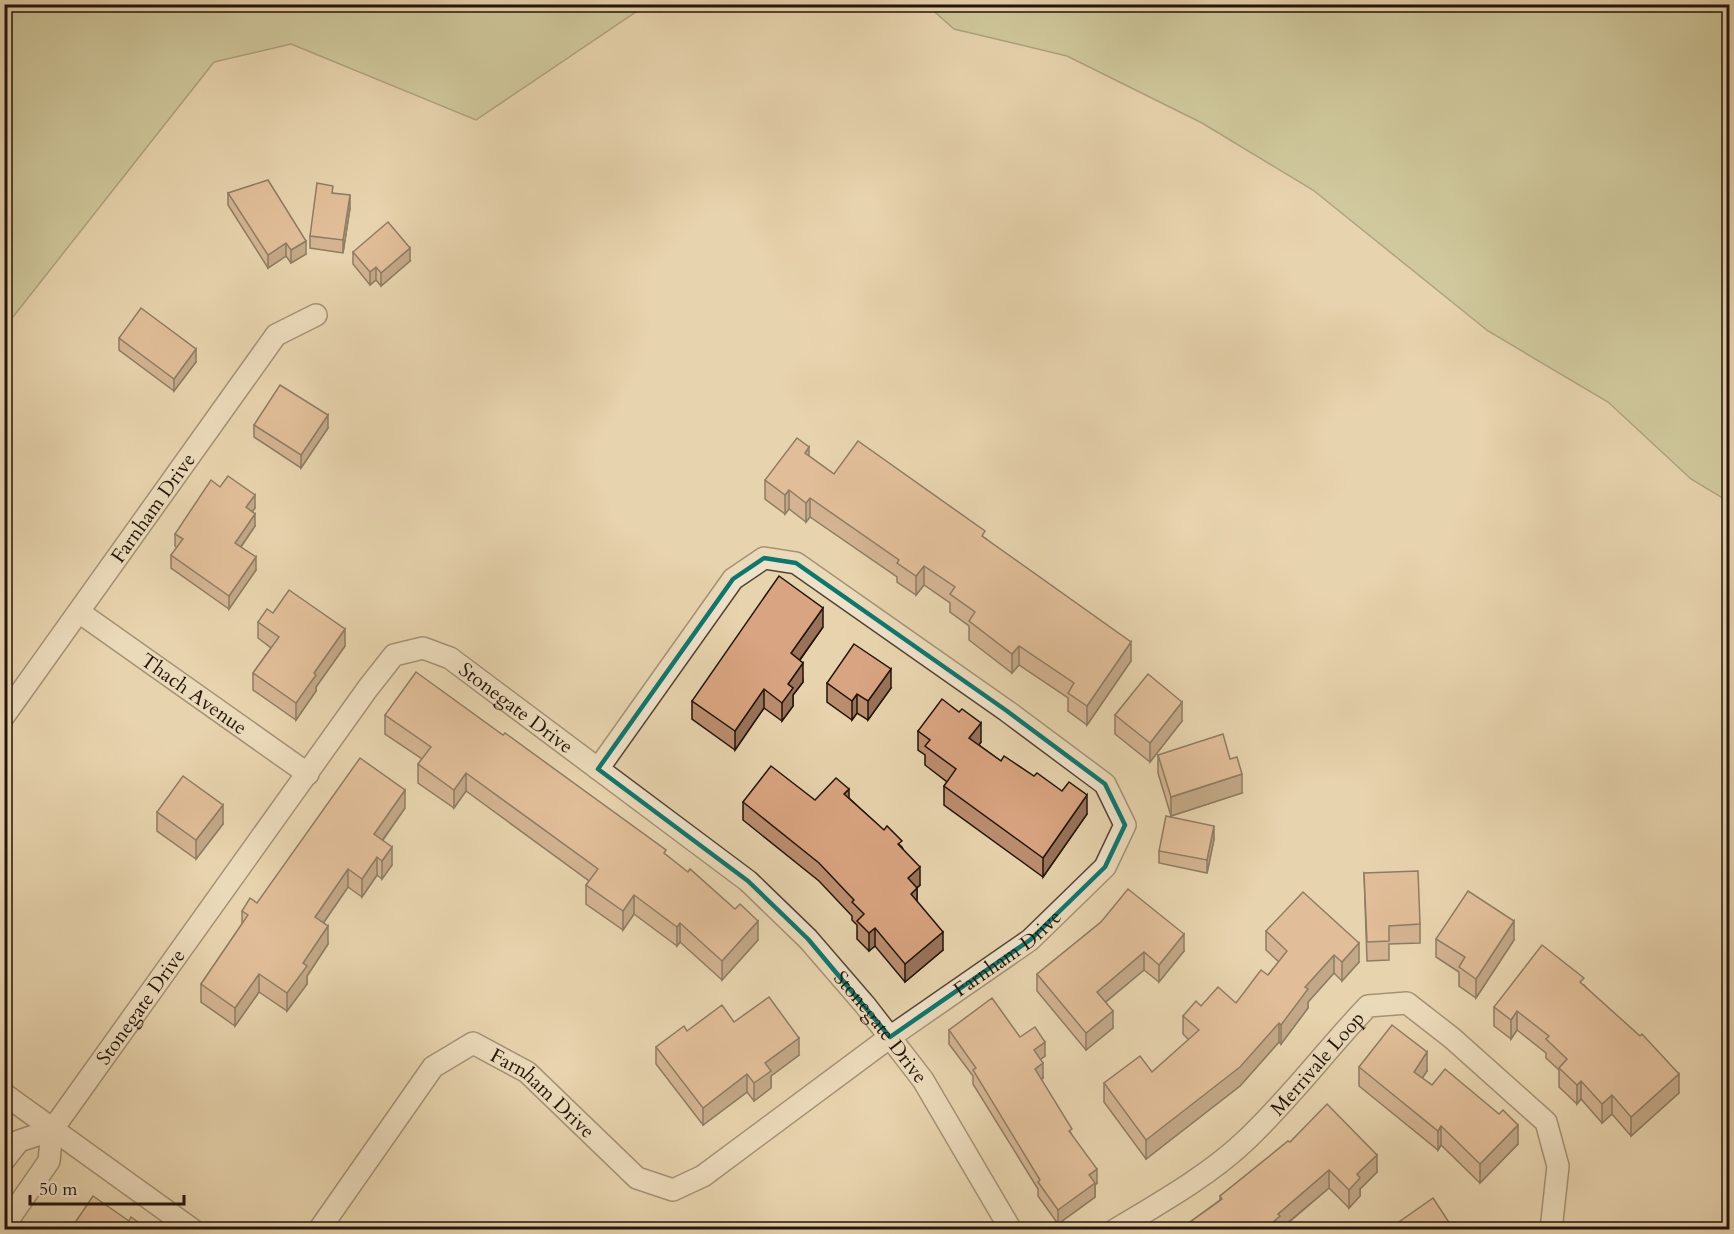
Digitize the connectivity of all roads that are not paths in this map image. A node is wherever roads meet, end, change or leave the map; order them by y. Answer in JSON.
{"nodes":[{"id":1,"x":316,"y":315,"type":"dead end"},
{"id":2,"x":79,"y":612,"type":"junction"},
{"id":3,"x":4,"y":716,"type":"edge"},
{"id":4,"x":598,"y":769,"type":"junction"},
{"id":5,"x":308,"y":774,"type":"junction"},
{"id":6,"x":890,"y":1037,"type":"junction"},
{"id":7,"x":4,"y":1095,"type":"edge"},
{"id":8,"x":52,"y":1130,"type":"junction"},
{"id":9,"x":4,"y":1160,"type":"edge"},
{"id":10,"x":4,"y":1227,"type":"edge"},
{"id":11,"x":193,"y":1230,"type":"edge"},
{"id":12,"x":319,"y":1230,"type":"edge"},
{"id":13,"x":1011,"y":1230,"type":"edge"},
{"id":14,"x":1115,"y":1230,"type":"edge"},
{"id":15,"x":1551,"y":1230,"type":"edge"}],
"edges":[{"from":1,"to":2,"type":"street","name":"Farnham Drive"},
{"from":2,"to":3,"type":"street","name":"Farnham Drive"},
{"from":2,"to":5,"type":"street","name":"Thach Avenue"},
{"from":4,"to":5,"type":"street","name":"Stonegate Drive"},
{"from":4,"to":6,"type":"street","name":"Stonegate Drive"},
{"from":4,"to":6,"type":"street","name":"Farnham Drive"},
{"from":5,"to":8,"type":"street","name":"Stonegate Drive"},
{"from":6,"to":12,"type":"street","name":"Farnham Drive"},
{"from":6,"to":13,"type":"street","name":"Stonegate Drive"},
{"from":7,"to":8,"type":"street"},
{"from":8,"to":9,"type":"street"},
{"from":8,"to":10,"type":"street"},
{"from":8,"to":11,"type":"street"},
{"from":14,"to":15,"type":"street","name":"Merrivale Loop"}]}
